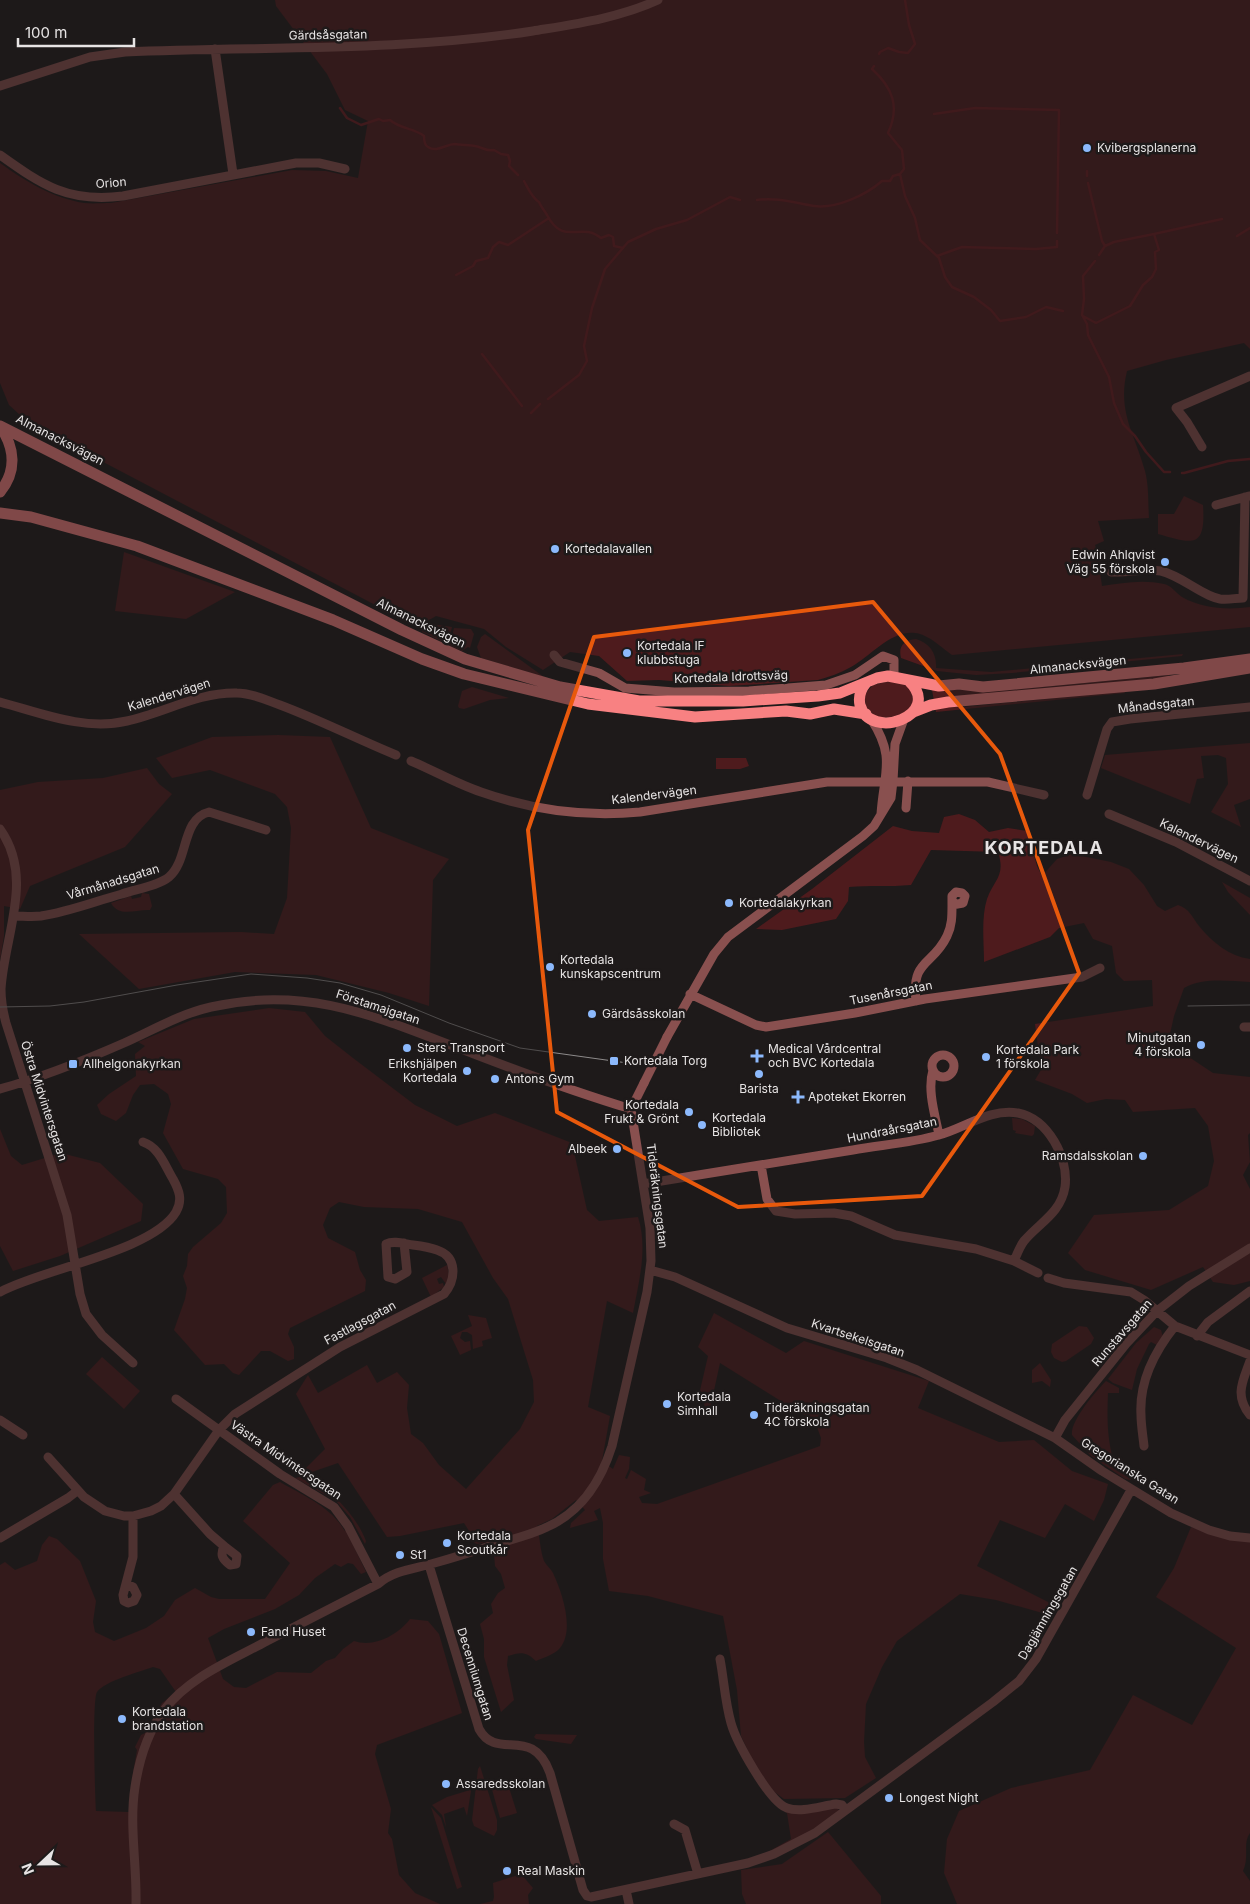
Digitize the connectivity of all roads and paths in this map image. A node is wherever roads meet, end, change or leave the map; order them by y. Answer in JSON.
{"nodes":[{"id":1,"x":658,"y":0,"type":"edge"},
{"id":2,"x":215,"y":49,"type":"junction"},
{"id":3,"x":0,"y":86,"type":"edge"},
{"id":4,"x":0,"y":155,"type":"edge"},
{"id":5,"x":345,"y":170,"type":"dead end"},
{"id":6,"x":233,"y":174,"type":"junction"},
{"id":7,"x":1250,"y":376,"type":"edge"},
{"id":8,"x":0,"y":426,"type":"edge"},
{"id":9,"x":1202,"y":447,"type":"dead end"},
{"id":10,"x":0,"y":492,"type":"edge"},
{"id":11,"x":1247,"y":496,"type":"edge"},
{"id":12,"x":1216,"y":505,"type":"dead end"},
{"id":13,"x":0,"y":513,"type":"edge"},
{"id":14,"x":1111,"y":572,"type":"dead end"},
{"id":15,"x":1247,"y":598,"type":"edge"},
{"id":16,"x":554,"y":655,"type":"dead end"},
{"id":17,"x":1250,"y":659,"type":"edge"},
{"id":18,"x":1250,"y":668,"type":"edge"},
{"id":19,"x":894,"y":676,"type":"junction"},
{"id":20,"x":909,"y":681,"type":"junction"},
{"id":21,"x":866,"y":683,"type":"junction"},
{"id":22,"x":0,"y":702,"type":"edge"},
{"id":23,"x":1250,"y":708,"type":"edge"},
{"id":24,"x":908,"y":715,"type":"junction"},
{"id":25,"x":868,"y":716,"type":"junction"},
{"id":26,"x":396,"y":755,"type":"dead end"},
{"id":27,"x":411,"y":761,"type":"dead end"},
{"id":28,"x":890,"y":781,"type":"junction"},
{"id":29,"x":908,"y":781,"type":"junction"},
{"id":30,"x":1044,"y":794,"type":"dead end"},
{"id":31,"x":1087,"y":795,"type":"dead end"},
{"id":32,"x":906,"y":808,"type":"dead end"},
{"id":33,"x":1109,"y":814,"type":"dead end"},
{"id":34,"x":0,"y":829,"type":"edge"},
{"id":35,"x":266,"y":830,"type":"dead end"},
{"id":36,"x":1250,"y":881,"type":"edge"},
{"id":37,"x":952,"y":905,"type":"dead end"},
{"id":38,"x":14,"y":916,"type":"junction"},
{"id":39,"x":1100,"y":968,"type":"dead end"},
{"id":40,"x":690,"y":994,"type":"junction"},
{"id":41,"x":916,"y":1001,"type":"junction"},
{"id":42,"x":934,"y":1070,"type":"dead end"},
{"id":43,"x":24,"y":1082,"type":"junction"},
{"id":44,"x":0,"y":1089,"type":"edge"},
{"id":45,"x":631,"y":1108,"type":"junction"},
{"id":46,"x":939,"y":1135,"type":"junction"},
{"id":47,"x":143,"y":1142,"type":"dead end"},
{"id":48,"x":761,"y":1165,"type":"junction"},
{"id":49,"x":643,"y":1184,"type":"junction"},
{"id":50,"x":404,"y":1244,"type":"dead end"},
{"id":51,"x":1250,"y":1248,"type":"edge"},
{"id":52,"x":1014,"y":1261,"type":"junction"},
{"id":53,"x":76,"y":1264,"type":"junction"},
{"id":54,"x":650,"y":1270,"type":"junction"},
{"id":55,"x":1038,"y":1273,"type":"dead end"},
{"id":56,"x":1048,"y":1278,"type":"dead end"},
{"id":57,"x":0,"y":1292,"type":"edge"},
{"id":58,"x":1250,"y":1292,"type":"edge"},
{"id":59,"x":1157,"y":1311,"type":"junction"},
{"id":60,"x":1174,"y":1326,"type":"junction"},
{"id":61,"x":1197,"y":1336,"type":"junction"},
{"id":62,"x":1250,"y":1355,"type":"edge"},
{"id":63,"x":1250,"y":1361,"type":"edge"},
{"id":64,"x":133,"y":1363,"type":"dead end"},
{"id":65,"x":176,"y":1399,"type":"dead end"},
{"id":66,"x":1250,"y":1414,"type":"edge"},
{"id":67,"x":0,"y":1420,"type":"edge"},
{"id":68,"x":219,"y":1430,"type":"junction"},
{"id":69,"x":22,"y":1435,"type":"dead end"},
{"id":70,"x":1055,"y":1438,"type":"junction"},
{"id":71,"x":1144,"y":1446,"type":"dead end"},
{"id":72,"x":48,"y":1457,"type":"dead end"},
{"id":73,"x":1132,"y":1490,"type":"junction"},
{"id":74,"x":77,"y":1491,"type":"junction"},
{"id":75,"x":174,"y":1494,"type":"junction"},
{"id":76,"x":133,"y":1516,"type":"junction"},
{"id":77,"x":0,"y":1538,"type":"edge"},
{"id":78,"x":1250,"y":1538,"type":"edge"},
{"id":79,"x":224,"y":1546,"type":"dead end"},
{"id":80,"x":429,"y":1565,"type":"junction"},
{"id":81,"x":127,"y":1584,"type":"dead end"},
{"id":82,"x":378,"y":1584,"type":"junction"},
{"id":83,"x":720,"y":1659,"type":"dead end"},
{"id":84,"x":864,"y":1798,"type":"joint"},
{"id":85,"x":846,"y":1810,"type":"junction"},
{"id":86,"x":674,"y":1824,"type":"dead end"},
{"id":87,"x":698,"y":1874,"type":"junction"},
{"id":88,"x":626,"y":1890,"type":"junction"},
{"id":89,"x":136,"y":1904,"type":"edge"},
{"id":90,"x":629,"y":1904,"type":"edge"}],
"edges":[{"from":1,"to":2,"type":"street","name":"Gärdsåsgatan"},
{"from":2,"to":3,"type":"street","name":"Gärdsåsgatan"},
{"from":2,"to":6,"type":"street"},
{"from":4,"to":6,"type":"street","name":"Orion"},
{"from":5,"to":6,"type":"street","name":"Orion"},
{"from":7,"to":9,"type":"street"},
{"from":8,"to":10,"type":"main road"},
{"from":8,"to":21,"type":"main road","name":"Almanacksvägen"},
{"from":11,"to":12,"type":"street"},
{"from":11,"to":15,"type":"street"},
{"from":13,"to":25,"type":"main road","name":"Almanacksvägen"},
{"from":14,"to":15,"type":"street"},
{"from":16,"to":19,"type":"street","name":"Kortedala Idrottsväg"},
{"from":17,"to":20,"type":"main road","name":"Almanacksvägen"},
{"from":18,"to":24,"type":"main road","name":"Almanacksvägen"},
{"from":19,"to":20,"type":"main road","name":"Almanacksvägen"},
{"from":19,"to":21,"type":"main road","name":"Almanacksvägen"},
{"from":20,"to":24,"type":"main road"},
{"from":21,"to":25,"type":"main road"},
{"from":22,"to":26,"type":"street","name":"Kalendervägen"},
{"from":23,"to":31,"type":"street","name":"Månadsgatan"},
{"from":24,"to":25,"type":"main road","name":"Almanacksvägen"},
{"from":24,"to":28,"type":"street"},
{"from":25,"to":28,"type":"street"},
{"from":27,"to":28,"type":"street","name":"Kalendervägen"},
{"from":28,"to":29,"type":"street","name":"Kalendervägen"},
{"from":28,"to":40,"type":"street"},
{"from":29,"to":30,"type":"street","name":"Kalendervägen"},
{"from":29,"to":32,"type":"street"},
{"from":33,"to":36,"type":"street","name":"Kalendervägen"},
{"from":34,"to":38,"type":"street","name":"Östra Midvintersgatan"},
{"from":35,"to":38,"type":"street","name":"Vårmånadsgatan"},
{"from":37,"to":41,"type":"street"},
{"from":38,"to":43,"type":"street","name":"Östra Midvintersgatan"},
{"from":39,"to":41,"type":"street","name":"Tusenårsgatan"},
{"from":40,"to":41,"type":"street","name":"Tusenårsgatan"},
{"from":40,"to":45,"type":"street","bridge":true},
{"from":42,"to":46,"type":"street"},
{"from":43,"to":44,"type":"street","name":"Förstamajgatan"},
{"from":43,"to":45,"type":"street","name":"Förstamajgatan"},
{"from":43,"to":53,"type":"street","name":"Östra Midvintersgatan"},
{"from":45,"to":49,"type":"street","name":"Tideräkningsgatan"},
{"from":46,"to":48,"type":"street","name":"Hundraårsgatan"},
{"from":46,"to":52,"type":"street","name":"Hundraårsgatan"},
{"from":47,"to":53,"type":"street"},
{"from":48,"to":49,"type":"street","name":"Hundraårsgatan"},
{"from":48,"to":52,"type":"street"},
{"from":49,"to":54,"type":"street","name":"Tideräkningsgatan"},
{"from":50,"to":68,"type":"street","name":"Fastlagsgatan"},
{"from":51,"to":59,"type":"street","name":"Runstavsgatan"},
{"from":52,"to":55,"type":"street"},
{"from":53,"to":57,"type":"street"},
{"from":53,"to":64,"type":"street","name":"Östra Midvintersgatan"},
{"from":54,"to":70,"type":"street","name":"Kvartsekelsgatan"},
{"from":54,"to":80,"type":"street","name":"Tideräkningsgatan"},
{"from":56,"to":59,"type":"street"},
{"from":58,"to":61,"type":"street"},
{"from":59,"to":60,"type":"street"},
{"from":59,"to":70,"type":"street","name":"Runstavsgatan"},
{"from":60,"to":61,"type":"street"},
{"from":60,"to":71,"type":"street"},
{"from":61,"to":62,"type":"street"},
{"from":63,"to":66,"type":"street"},
{"from":65,"to":68,"type":"street","name":"Västra Midvintersgatan"},
{"from":67,"to":69,"type":"street"},
{"from":68,"to":75,"type":"street"},
{"from":68,"to":82,"type":"street","name":"Västra Midvintersgatan"},
{"from":70,"to":73,"type":"street","name":"Gregorianska Gatan"},
{"from":72,"to":74,"type":"street"},
{"from":73,"to":78,"type":"street","name":"Gregorianska Gatan"},
{"from":73,"to":84,"type":"street","name":"Dagjämningsgatan"},
{"from":74,"to":76,"type":"street"},
{"from":74,"to":77,"type":"street"},
{"from":75,"to":76,"type":"street"},
{"from":75,"to":79,"type":"street"},
{"from":76,"to":81,"type":"street"},
{"from":80,"to":82,"type":"street","name":"Tideräkningsgatan"},
{"from":80,"to":88,"type":"street","name":"Decenniumgatan"},
{"from":82,"to":89,"type":"street","name":"Tideräkningsgatan"},
{"from":83,"to":85,"type":"street"},
{"from":84,"to":85,"type":"street","name":"Decenniumgatan"},
{"from":85,"to":87,"type":"street","name":"Decenniumgatan"},
{"from":86,"to":87,"type":"street"},
{"from":87,"to":88,"type":"street","name":"Decenniumgatan"},
{"from":88,"to":90,"type":"street"}]}
